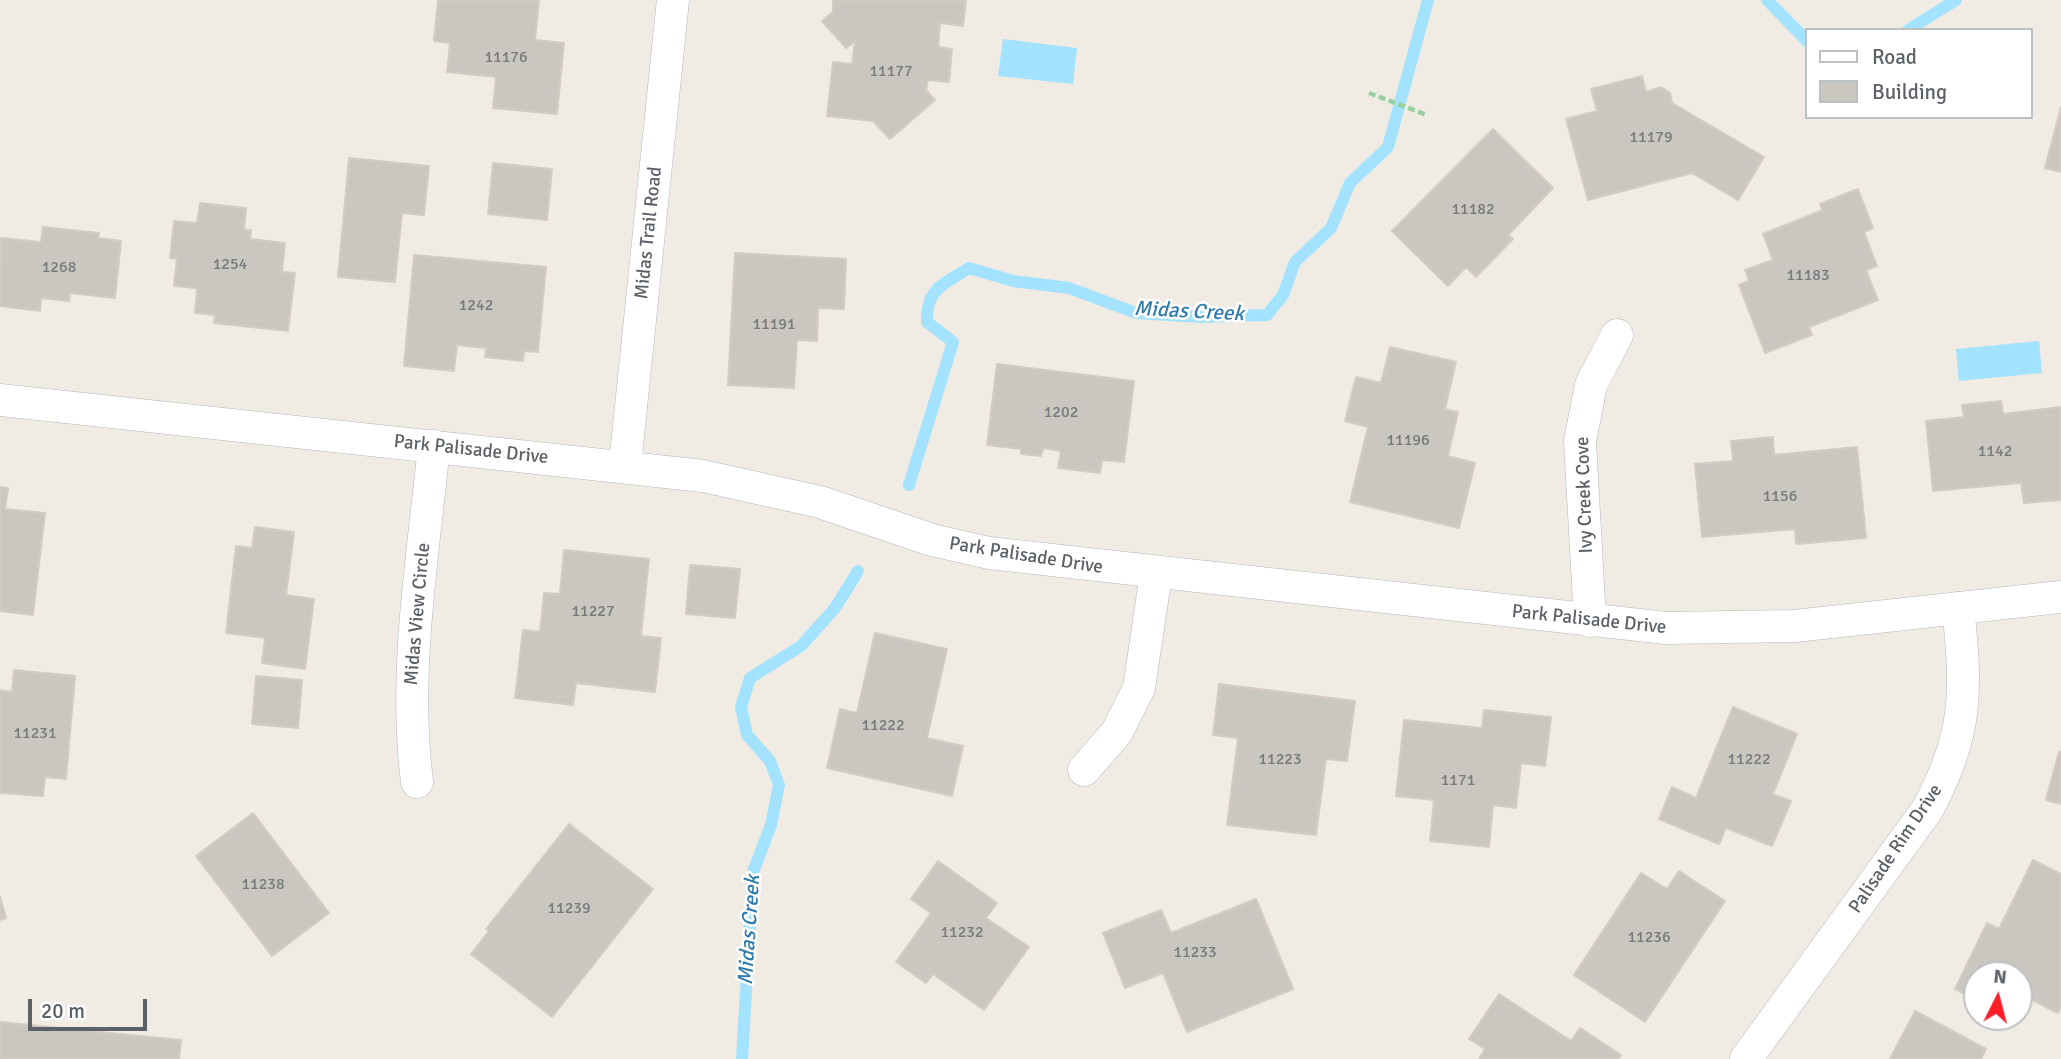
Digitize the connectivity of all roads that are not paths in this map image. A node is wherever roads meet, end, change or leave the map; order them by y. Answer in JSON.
{"nodes":[{"id":1,"x":673,"y":0,"type":"edge"},
{"id":2,"x":1617,"y":335,"type":"dead end"},
{"id":3,"x":0,"y":400,"type":"edge"},
{"id":4,"x":434,"y":446,"type":"junction"},
{"id":5,"x":625,"y":465,"type":"junction"},
{"id":6,"x":1156,"y":574,"type":"junction"},
{"id":7,"x":2061,"y":597,"type":"edge"},
{"id":8,"x":1958,"y":608,"type":"junction"},
{"id":9,"x":1590,"y":621,"type":"junction"},
{"id":10,"x":1084,"y":770,"type":"dead end"},
{"id":11,"x":418,"y":782,"type":"dead end"},
{"id":12,"x":1746,"y":1059,"type":"edge"}],
"edges":[{"from":1,"to":5,"type":"street","name":"Midas Trail Road"},
{"from":2,"to":9,"type":"street","name":"Ivy Creek Cove"},
{"from":3,"to":4,"type":"street","name":"Park Palisade Drive"},
{"from":4,"to":5,"type":"street","name":"Park Palisade Drive"},
{"from":4,"to":11,"type":"street","name":"Midas View Circle"},
{"from":5,"to":6,"type":"street","name":"Park Palisade Drive"},
{"from":6,"to":9,"type":"street","name":"Park Palisade Drive"},
{"from":6,"to":10,"type":"street"},
{"from":7,"to":8,"type":"street","name":"Park Palisade Drive"},
{"from":8,"to":9,"type":"street","name":"Park Palisade Drive"},
{"from":8,"to":12,"type":"street","name":"Palisade Rim Drive"}]}
